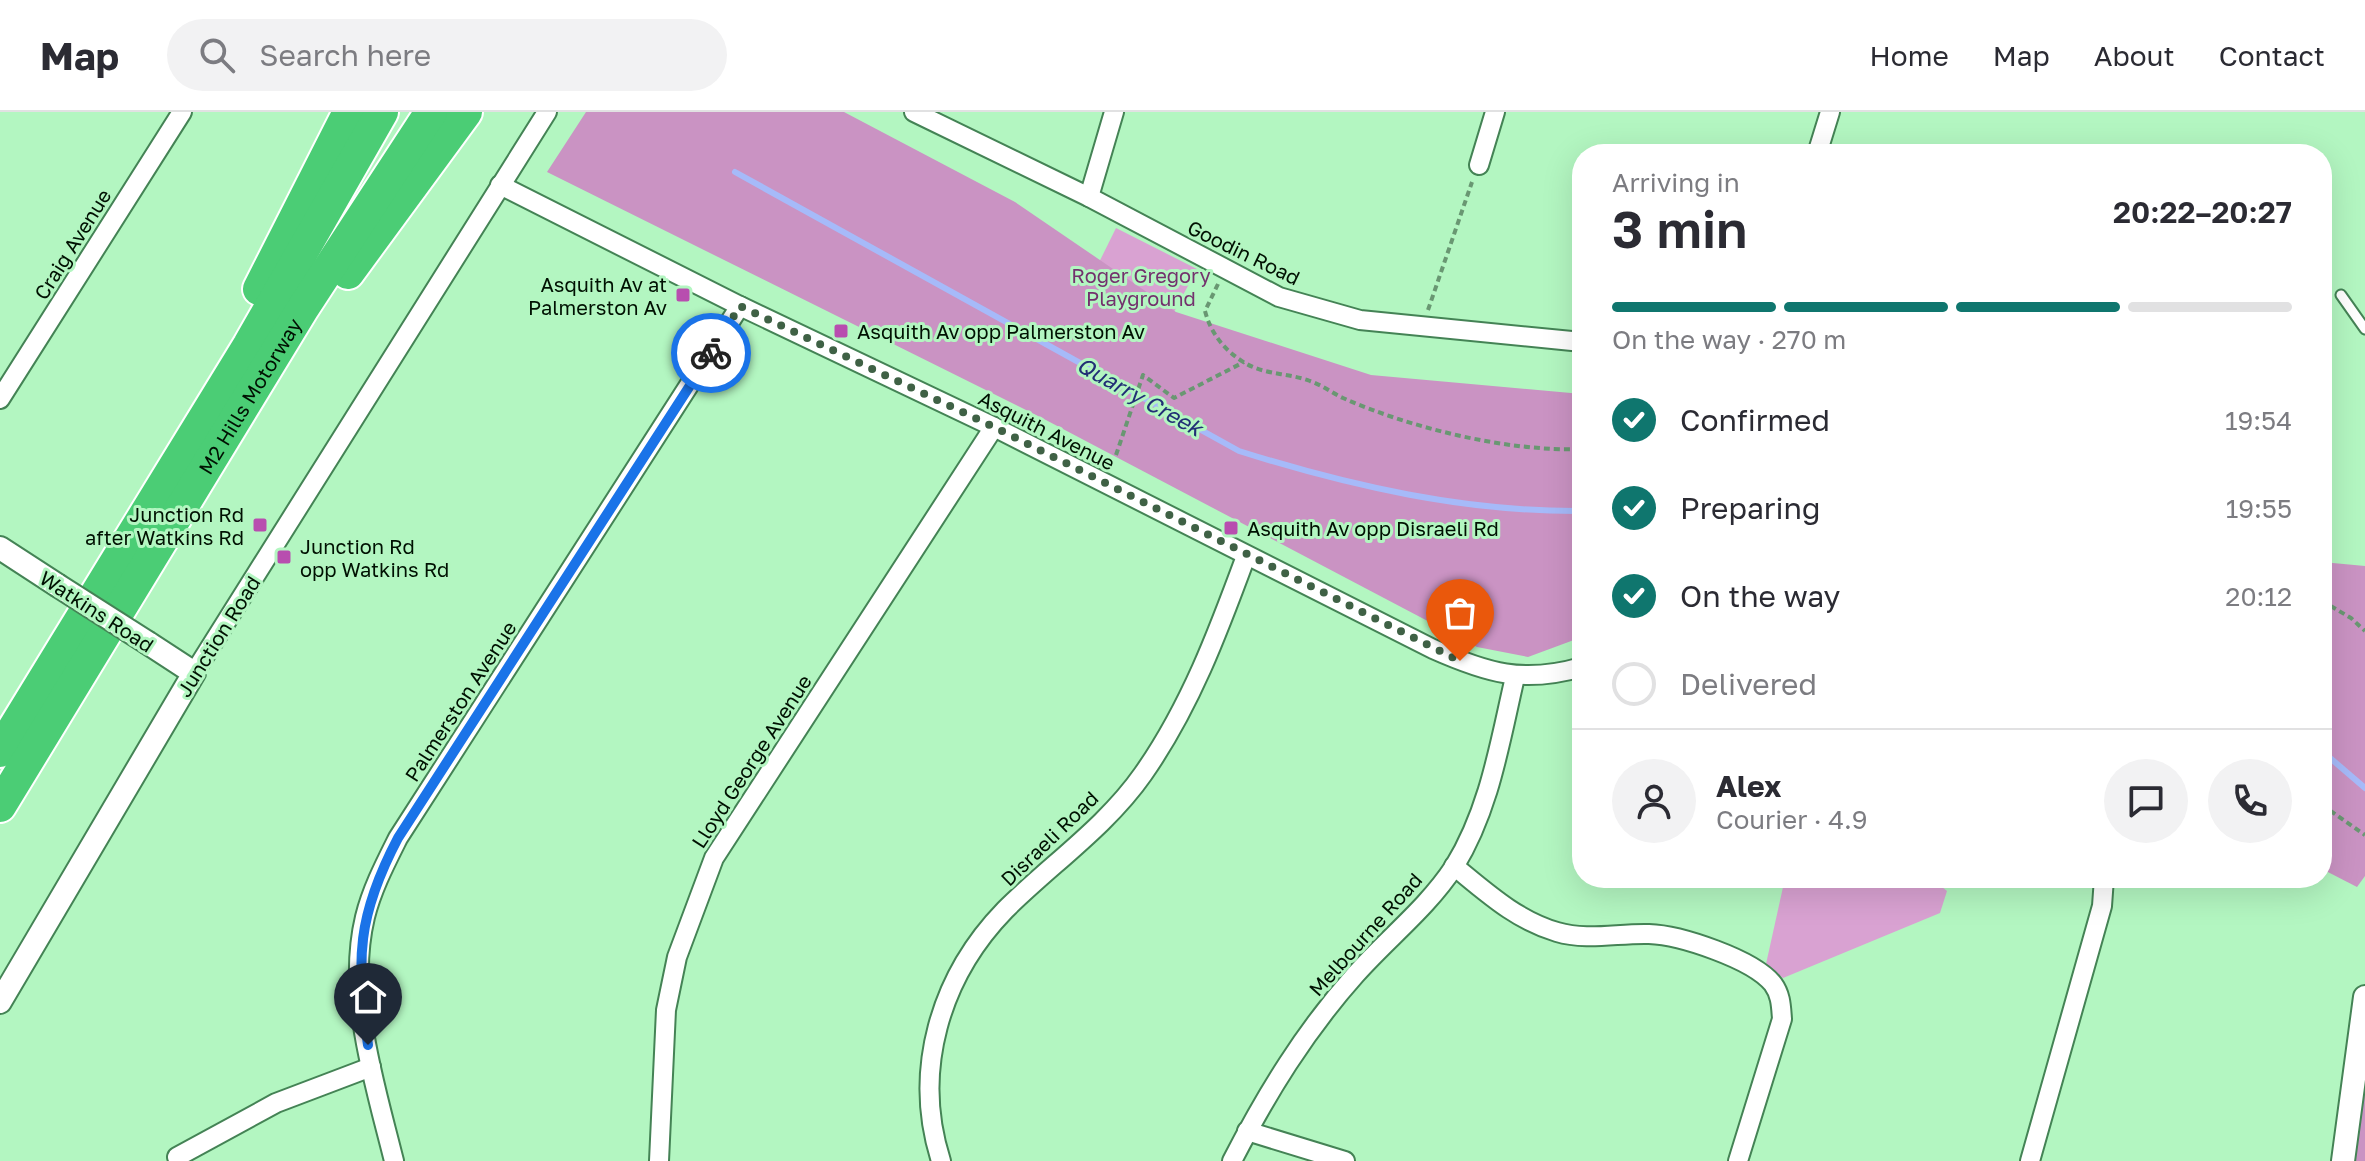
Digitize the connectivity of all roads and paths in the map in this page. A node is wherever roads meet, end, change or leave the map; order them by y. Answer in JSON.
{"nodes":[{"id":1,"x":182,"y":112,"type":"edge"},
{"id":2,"x":349,"y":112,"type":"edge"},
{"id":3,"x":382,"y":112,"type":"edge"},
{"id":4,"x":431,"y":112,"type":"edge"},
{"id":5,"x":466,"y":112,"type":"edge"},
{"id":6,"x":547,"y":112,"type":"edge"},
{"id":7,"x":914,"y":112,"type":"edge"},
{"id":8,"x":1114,"y":112,"type":"edge"},
{"id":9,"x":1495,"y":112,"type":"edge"},
{"id":10,"x":1830,"y":112,"type":"edge"},
{"id":11,"x":1820,"y":144,"type":"edge"},
{"id":12,"x":1479,"y":165,"type":"joint"},
{"id":13,"x":500,"y":185,"type":"junction"},
{"id":14,"x":1089,"y":197,"type":"junction"},
{"id":15,"x":1227,"y":270,"type":"junction"},
{"id":16,"x":2341,"y":295,"type":"dead end"},
{"id":17,"x":740,"y":306,"type":"junction"},
{"id":18,"x":1423,"y":326,"type":"junction"},
{"id":19,"x":2365,"y":329,"type":"edge"},
{"id":20,"x":1572,"y":341,"type":"edge"},
{"id":21,"x":1244,"y":362,"type":"junction"},
{"id":22,"x":0,"y":399,"type":"edge"},
{"id":23,"x":994,"y":427,"type":"junction"},
{"id":24,"x":1572,"y":449,"type":"edge"},
{"id":25,"x":1116,"y":455,"type":"dead end"},
{"id":26,"x":158,"y":492,"type":"junction"},
{"id":27,"x":0,"y":548,"type":"edge"},
{"id":28,"x":1246,"y":556,"type":"junction"},
{"id":29,"x":147,"y":565,"type":"junction"},
{"id":30,"x":2332,"y":607,"type":"edge"},
{"id":31,"x":2365,"y":631,"type":"edge"},
{"id":32,"x":1572,"y":668,"type":"edge"},
{"id":33,"x":194,"y":673,"type":"junction"},
{"id":34,"x":1515,"y":677,"type":"junction"},
{"id":35,"x":0,"y":751,"type":"edge"},
{"id":36,"x":0,"y":806,"type":"edge"},
{"id":37,"x":2332,"y":812,"type":"edge"},
{"id":38,"x":2365,"y":835,"type":"edge"},
{"id":39,"x":1454,"y":866,"type":"junction"},
{"id":40,"x":2103,"y":888,"type":"edge"},
{"id":41,"x":2365,"y":997,"type":"edge"},
{"id":42,"x":0,"y":1002,"type":"edge"},
{"id":43,"x":371,"y":1067,"type":"junction"},
{"id":44,"x":1247,"y":1131,"type":"junction"},
{"id":45,"x":177,"y":1157,"type":"dead end"},
{"id":46,"x":394,"y":1161,"type":"edge"},
{"id":47,"x":659,"y":1161,"type":"edge"},
{"id":48,"x":941,"y":1161,"type":"edge"},
{"id":49,"x":1232,"y":1161,"type":"edge"},
{"id":50,"x":1345,"y":1161,"type":"edge"},
{"id":51,"x":1738,"y":1161,"type":"edge"},
{"id":52,"x":2030,"y":1161,"type":"edge"},
{"id":53,"x":2343,"y":1161,"type":"edge"}],
"edges":[{"from":1,"to":22,"type":"street","name":"Craig Avenue"},
{"from":2,"to":26,"type":"highway"},
{"from":3,"to":26,"type":"highway","name":"M2 Hills Motorway"},
{"from":4,"to":29,"type":"highway","name":"M2 Hills Motorway"},
{"from":5,"to":29,"type":"highway"},
{"from":6,"to":13,"type":"street","name":"Junction Road"},
{"from":7,"to":14,"type":"street","name":"Goodin Road"},
{"from":8,"to":14,"type":"street"},
{"from":9,"to":12,"type":"street"},
{"from":10,"to":11,"type":"street"},
{"from":12,"to":18,"type":"path"},
{"from":13,"to":17,"type":"street","name":"Asquith Avenue"},
{"from":13,"to":33,"type":"street","name":"Junction Road"},
{"from":14,"to":15,"type":"street","name":"Goodin Road"},
{"from":15,"to":18,"type":"street","name":"Goodin Road"},
{"from":15,"to":21,"type":"path"},
{"from":16,"to":19,"type":"lane"},
{"from":17,"to":23,"type":"street","name":"Asquith Avenue"},
{"from":17,"to":43,"type":"street","name":"Palmerston Avenue"},
{"from":18,"to":20,"type":"street","name":"Goodin Road"},
{"from":21,"to":24,"type":"path"},
{"from":21,"to":25,"type":"path"},
{"from":23,"to":28,"type":"street","name":"Asquith Avenue"},
{"from":23,"to":47,"type":"street","name":"Lloyd George Avenue"},
{"from":26,"to":35,"type":"highway","name":"M2 Hills Motorway"},
{"from":27,"to":33,"type":"street","name":"Watkins Road","bridge":true},
{"from":28,"to":34,"type":"street","name":"Asquith Avenue"},
{"from":28,"to":48,"type":"street","name":"Disraeli Road"},
{"from":29,"to":36,"type":"highway","name":"M2 Hills Motorway"},
{"from":30,"to":31,"type":"path"},
{"from":32,"to":34,"type":"street","name":"Asquith Avenue"},
{"from":33,"to":42,"type":"street","name":"Junction Road"},
{"from":34,"to":39,"type":"street","name":"Melbourne Road"},
{"from":37,"to":38,"type":"path"},
{"from":39,"to":44,"type":"street","name":"Melbourne Road"},
{"from":39,"to":51,"type":"street"},
{"from":40,"to":52,"type":"street"},
{"from":41,"to":53,"type":"street"},
{"from":43,"to":45,"type":"street"},
{"from":43,"to":46,"type":"street","name":"Palmerston Avenue"},
{"from":44,"to":49,"type":"street","name":"Melbourne Road"},
{"from":44,"to":50,"type":"street"}]}
